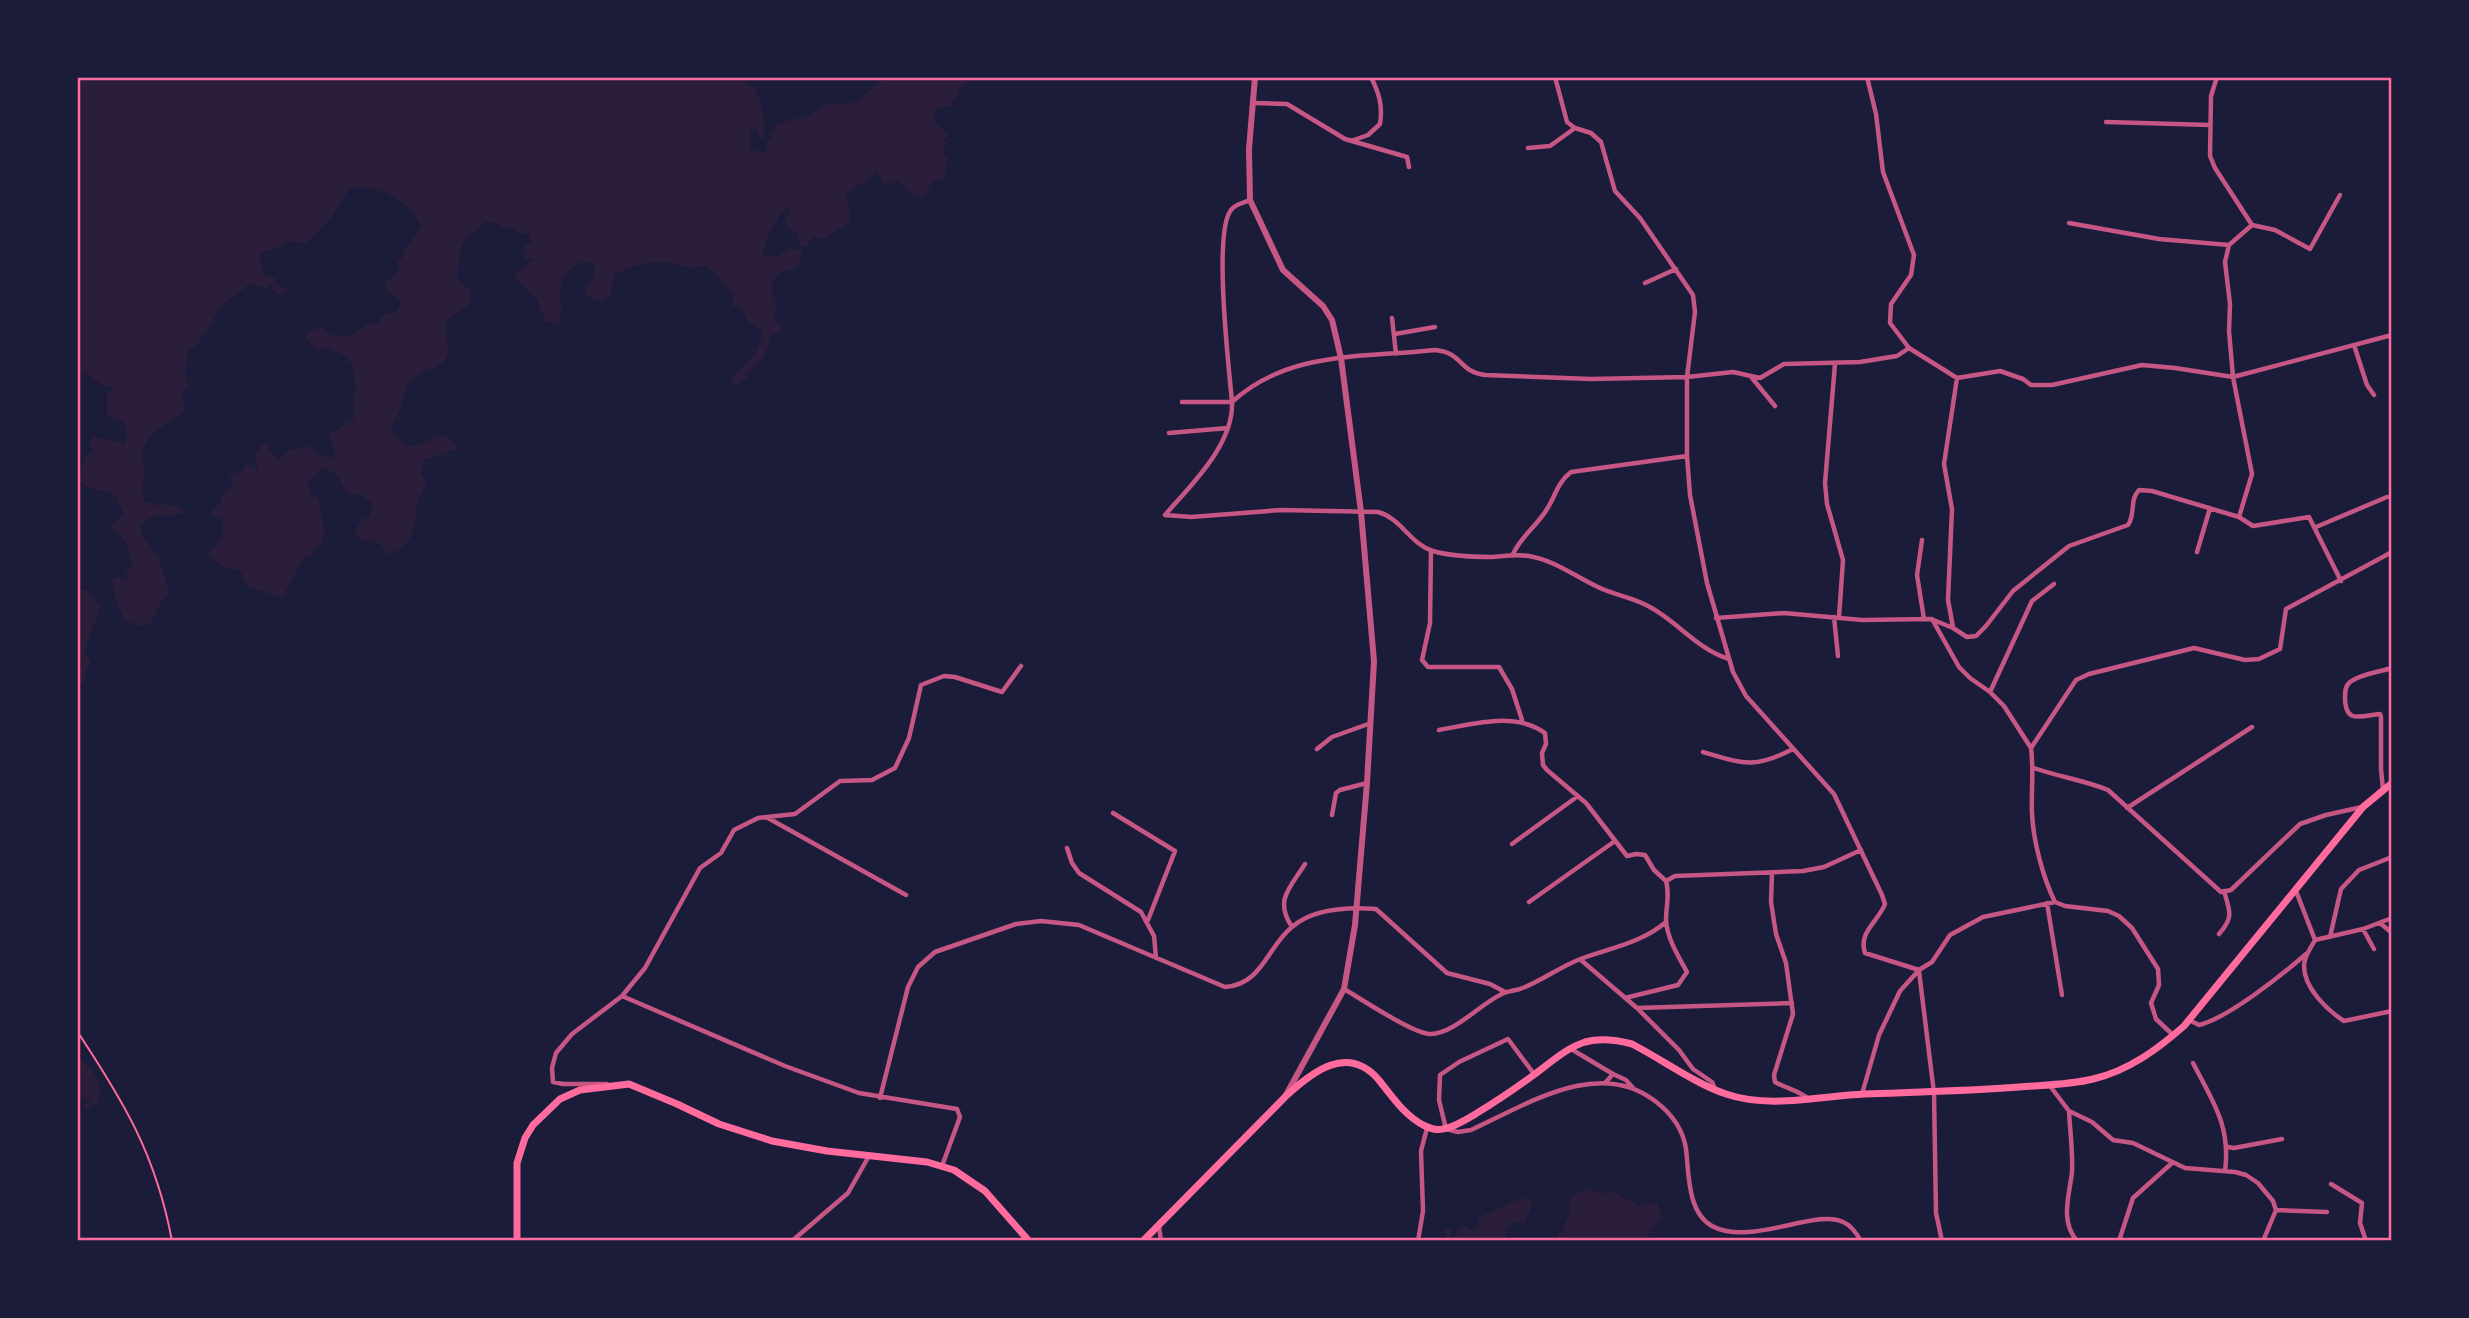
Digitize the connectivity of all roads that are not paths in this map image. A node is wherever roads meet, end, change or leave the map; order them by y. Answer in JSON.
{"nodes":[{"id":1,"x":1255,"y":77,"type":"edge"},
{"id":2,"x":1371,"y":77,"type":"edge"},
{"id":3,"x":1555,"y":77,"type":"edge"},
{"id":4,"x":1867,"y":77,"type":"edge"},
{"id":5,"x":2217,"y":77,"type":"edge"},
{"id":6,"x":1252,"y":103,"type":"junction"},
{"id":7,"x":2106,"y":122,"type":"dead end"},
{"id":8,"x":2210,"y":125,"type":"junction"},
{"id":9,"x":1576,"y":128,"type":"junction"},
{"id":10,"x":1350,"y":141,"type":"junction"},
{"id":11,"x":1528,"y":148,"type":"dead end"},
{"id":12,"x":1409,"y":167,"type":"dead end"},
{"id":13,"x":2340,"y":195,"type":"dead end"},
{"id":14,"x":1250,"y":200,"type":"junction"},
{"id":15,"x":2068,"y":223,"type":"dead end"},
{"id":16,"x":2252,"y":225,"type":"junction"},
{"id":17,"x":2229,"y":245,"type":"junction"},
{"id":18,"x":1676,"y":269,"type":"junction"},
{"id":19,"x":1645,"y":283,"type":"dead end"},
{"id":20,"x":1392,"y":318,"type":"dead end"},
{"id":21,"x":1435,"y":327,"type":"dead end"},
{"id":22,"x":1395,"y":334,"type":"junction"},
{"id":23,"x":2392,"y":335,"type":"edge"},
{"id":24,"x":2354,"y":345,"type":"junction"},
{"id":25,"x":1909,"y":348,"type":"junction"},
{"id":26,"x":1396,"y":355,"type":"junction"},
{"id":27,"x":1341,"y":358,"type":"junction"},
{"id":28,"x":1835,"y":364,"type":"junction"},
{"id":29,"x":1687,"y":377,"type":"junction"},
{"id":30,"x":1752,"y":377,"type":"junction"},
{"id":31,"x":2233,"y":377,"type":"junction"},
{"id":32,"x":1956,"y":378,"type":"junction"},
{"id":33,"x":2374,"y":395,"type":"dead end"},
{"id":34,"x":1182,"y":402,"type":"dead end"},
{"id":35,"x":1232,"y":402,"type":"junction"},
{"id":36,"x":1775,"y":406,"type":"dead end"},
{"id":37,"x":1228,"y":428,"type":"junction"},
{"id":38,"x":1169,"y":433,"type":"dead end"},
{"id":39,"x":1686,"y":456,"type":"junction"},
{"id":40,"x":2386,"y":496,"type":"dead end"},
{"id":41,"x":2210,"y":508,"type":"junction"},
{"id":42,"x":1361,"y":512,"type":"junction"},
{"id":43,"x":2239,"y":517,"type":"junction"},
{"id":44,"x":2316,"y":527,"type":"junction"},
{"id":45,"x":1922,"y":540,"type":"dead end"},
{"id":46,"x":1431,"y":551,"type":"junction"},
{"id":47,"x":2197,"y":552,"type":"dead end"},
{"id":48,"x":2392,"y":552,"type":"edge"},
{"id":49,"x":1513,"y":554,"type":"junction"},
{"id":50,"x":2341,"y":581,"type":"junction"},
{"id":51,"x":2054,"y":584,"type":"dead end"},
{"id":52,"x":1837,"y":617,"type":"junction"},
{"id":53,"x":1716,"y":618,"type":"junction"},
{"id":54,"x":1924,"y":618,"type":"junction"},
{"id":55,"x":1931,"y":619,"type":"junction"},
{"id":56,"x":1953,"y":628,"type":"junction"},
{"id":57,"x":1839,"y":656,"type":"dead end"},
{"id":58,"x":1729,"y":659,"type":"junction"},
{"id":59,"x":1021,"y":667,"type":"dead end"},
{"id":60,"x":2392,"y":668,"type":"edge"},
{"id":61,"x":1990,"y":692,"type":"junction"},
{"id":62,"x":1522,"y":720,"type":"junction"},
{"id":63,"x":1371,"y":723,"type":"junction"},
{"id":64,"x":2252,"y":727,"type":"dead end"},
{"id":65,"x":1439,"y":730,"type":"dead end"},
{"id":66,"x":2031,"y":748,"type":"junction"},
{"id":67,"x":1317,"y":749,"type":"dead end"},
{"id":68,"x":1793,"y":749,"type":"junction"},
{"id":69,"x":1703,"y":752,"type":"dead end"},
{"id":70,"x":2034,"y":768,"type":"junction"},
{"id":71,"x":1367,"y":783,"type":"junction"},
{"id":72,"x":2392,"y":783,"type":"edge"},
{"id":73,"x":2384,"y":790,"type":"junction"},
{"id":74,"x":1578,"y":796,"type":"junction"},
{"id":75,"x":2363,"y":807,"type":"junction"},
{"id":76,"x":2127,"y":808,"type":"junction"},
{"id":77,"x":1113,"y":813,"type":"dead end"},
{"id":78,"x":1332,"y":815,"type":"dead end"},
{"id":79,"x":767,"y":817,"type":"junction"},
{"id":80,"x":1615,"y":841,"type":"junction"},
{"id":81,"x":1512,"y":844,"type":"dead end"},
{"id":82,"x":1067,"y":848,"type":"dead end"},
{"id":83,"x":1861,"y":850,"type":"junction"},
{"id":84,"x":2392,"y":857,"type":"edge"},
{"id":85,"x":1305,"y":864,"type":"dead end"},
{"id":86,"x":1772,"y":873,"type":"junction"},
{"id":87,"x":1666,"y":881,"type":"junction"},
{"id":88,"x":2224,"y":891,"type":"junction"},
{"id":89,"x":2296,"y":891,"type":"junction"},
{"id":90,"x":906,"y":895,"type":"dead end"},
{"id":91,"x":1529,"y":902,"type":"dead end"},
{"id":92,"x":2055,"y":902,"type":"junction"},
{"id":93,"x":2048,"y":903,"type":"junction"},
{"id":94,"x":1356,"y":908,"type":"junction"},
{"id":95,"x":2392,"y":918,"type":"edge"},
{"id":96,"x":1147,"y":921,"type":"junction"},
{"id":97,"x":1666,"y":922,"type":"junction"},
{"id":98,"x":2380,"y":923,"type":"junction"},
{"id":99,"x":1292,"y":927,"type":"junction"},
{"id":100,"x":2363,"y":929,"type":"junction"},
{"id":101,"x":2392,"y":933,"type":"edge"},
{"id":102,"x":2219,"y":934,"type":"dead end"},
{"id":103,"x":2330,"y":937,"type":"junction"},
{"id":104,"x":2315,"y":940,"type":"junction"},
{"id":105,"x":2374,"y":949,"type":"dead end"},
{"id":106,"x":2307,"y":954,"type":"junction"},
{"id":107,"x":1156,"y":958,"type":"junction"},
{"id":108,"x":1580,"y":959,"type":"junction"},
{"id":109,"x":1919,"y":970,"type":"junction"},
{"id":110,"x":1345,"y":989,"type":"junction"},
{"id":111,"x":1505,"y":992,"type":"junction"},
{"id":112,"x":2062,"y":995,"type":"dead end"},
{"id":113,"x":622,"y":996,"type":"junction"},
{"id":114,"x":1625,"y":998,"type":"junction"},
{"id":115,"x":1792,"y":1003,"type":"junction"},
{"id":116,"x":1637,"y":1008,"type":"junction"},
{"id":117,"x":2392,"y":1011,"type":"edge"},
{"id":118,"x":2189,"y":1020,"type":"junction"},
{"id":119,"x":2174,"y":1035,"type":"junction"},
{"id":120,"x":1570,"y":1049,"type":"junction"},
{"id":121,"x":2193,"y":1063,"type":"dead end"},
{"id":122,"x":1613,"y":1074,"type":"junction"},
{"id":123,"x":1535,"y":1075,"type":"junction"},
{"id":124,"x":1605,"y":1083,"type":"junction"},
{"id":125,"x":629,"y":1084,"type":"junction"},
{"id":126,"x":2049,"y":1085,"type":"junction"},
{"id":127,"x":1634,"y":1089,"type":"junction"},
{"id":128,"x":1715,"y":1089,"type":"junction"},
{"id":129,"x":1934,"y":1093,"type":"junction"},
{"id":130,"x":1862,"y":1094,"type":"junction"},
{"id":131,"x":1286,"y":1096,"type":"junction"},
{"id":132,"x":880,"y":1098,"type":"junction"},
{"id":133,"x":1811,"y":1100,"type":"junction"},
{"id":134,"x":2069,"y":1111,"type":"junction"},
{"id":135,"x":1427,"y":1128,"type":"junction"},
{"id":136,"x":1446,"y":1129,"type":"junction"},
{"id":137,"x":2282,"y":1139,"type":"dead end"},
{"id":138,"x":2228,"y":1147,"type":"junction"},
{"id":139,"x":869,"y":1156,"type":"junction"},
{"id":140,"x":2172,"y":1163,"type":"junction"},
{"id":141,"x":942,"y":1166,"type":"junction"},
{"id":142,"x":2225,"y":1171,"type":"junction"},
{"id":143,"x":2331,"y":1184,"type":"dead end"},
{"id":144,"x":2276,"y":1210,"type":"junction"},
{"id":145,"x":2328,"y":1212,"type":"dead end"},
{"id":146,"x":1159,"y":1226,"type":"junction"},
{"id":147,"x":796,"y":1239,"type":"edge"},
{"id":148,"x":517,"y":1241,"type":"edge"},
{"id":149,"x":1029,"y":1241,"type":"edge"},
{"id":150,"x":1143,"y":1241,"type":"edge"},
{"id":151,"x":1161,"y":1241,"type":"edge"},
{"id":152,"x":1418,"y":1241,"type":"edge"},
{"id":153,"x":1861,"y":1241,"type":"edge"},
{"id":154,"x":1942,"y":1241,"type":"edge"},
{"id":155,"x":2077,"y":1241,"type":"edge"},
{"id":156,"x":2119,"y":1241,"type":"edge"},
{"id":157,"x":2263,"y":1241,"type":"edge"},
{"id":158,"x":2366,"y":1241,"type":"edge"}],
"edges":[{"from":1,"to":6,"type":"street"},
{"from":2,"to":10,"type":"street"},
{"from":3,"to":9,"type":"street"},
{"from":4,"to":25,"type":"street"},
{"from":5,"to":8,"type":"street"},
{"from":6,"to":10,"type":"street"},
{"from":6,"to":14,"type":"street"},
{"from":7,"to":8,"type":"street"},
{"from":8,"to":16,"type":"street"},
{"from":9,"to":11,"type":"street"},
{"from":9,"to":18,"type":"street"},
{"from":10,"to":12,"type":"street"},
{"from":13,"to":16,"type":"street"},
{"from":14,"to":27,"type":"street"},
{"from":14,"to":35,"type":"street"},
{"from":15,"to":17,"type":"street"},
{"from":16,"to":17,"type":"street"},
{"from":17,"to":31,"type":"street"},
{"from":18,"to":19,"type":"street"},
{"from":18,"to":29,"type":"street"},
{"from":20,"to":22,"type":"street"},
{"from":21,"to":22,"type":"street"},
{"from":22,"to":26,"type":"street"},
{"from":23,"to":24,"type":"street"},
{"from":24,"to":31,"type":"street"},
{"from":24,"to":33,"type":"street"},
{"from":25,"to":28,"type":"street"},
{"from":25,"to":32,"type":"street"},
{"from":26,"to":27,"type":"street"},
{"from":26,"to":29,"type":"street"},
{"from":27,"to":35,"type":"street"},
{"from":27,"to":42,"type":"street"},
{"from":28,"to":30,"type":"street"},
{"from":28,"to":52,"type":"street"},
{"from":29,"to":30,"type":"street"},
{"from":29,"to":39,"type":"street"},
{"from":30,"to":36,"type":"street"},
{"from":31,"to":32,"type":"street"},
{"from":31,"to":43,"type":"street"},
{"from":32,"to":56,"type":"street"},
{"from":34,"to":35,"type":"street"},
{"from":35,"to":37,"type":"street"},
{"from":37,"to":38,"type":"street"},
{"from":37,"to":42,"type":"street"},
{"from":39,"to":49,"type":"street"},
{"from":39,"to":53,"type":"street"},
{"from":40,"to":44,"type":"street"},
{"from":41,"to":43,"type":"street"},
{"from":41,"to":47,"type":"street"},
{"from":41,"to":56,"type":"street"},
{"from":42,"to":46,"type":"street"},
{"from":42,"to":63,"type":"street"},
{"from":43,"to":44,"type":"street"},
{"from":44,"to":50,"type":"street"},
{"from":45,"to":54,"type":"street"},
{"from":46,"to":49,"type":"street"},
{"from":46,"to":62,"type":"street"},
{"from":48,"to":50,"type":"street"},
{"from":49,"to":58,"type":"street"},
{"from":50,"to":66,"type":"street"},
{"from":51,"to":61,"type":"street"},
{"from":52,"to":53,"type":"street"},
{"from":52,"to":54,"type":"street"},
{"from":52,"to":57,"type":"street"},
{"from":53,"to":58,"type":"street"},
{"from":54,"to":55,"type":"street"},
{"from":55,"to":56,"type":"street"},
{"from":55,"to":61,"type":"street"},
{"from":58,"to":68,"type":"street"},
{"from":59,"to":79,"type":"street"},
{"from":60,"to":73,"type":"street"},
{"from":61,"to":66,"type":"street"},
{"from":62,"to":65,"type":"street"},
{"from":62,"to":74,"type":"street"},
{"from":63,"to":67,"type":"street"},
{"from":63,"to":71,"type":"street"},
{"from":64,"to":76,"type":"street"},
{"from":66,"to":70,"type":"street"},
{"from":68,"to":69,"type":"street"},
{"from":68,"to":83,"type":"street"},
{"from":70,"to":76,"type":"street"},
{"from":70,"to":92,"type":"street"},
{"from":71,"to":78,"type":"street"},
{"from":71,"to":94,"type":"street"},
{"from":72,"to":73,"type":"main road"},
{"from":73,"to":75,"type":"main road"},
{"from":74,"to":80,"type":"street"},
{"from":74,"to":81,"type":"street"},
{"from":75,"to":88,"type":"street"},
{"from":75,"to":89,"type":"main road"},
{"from":76,"to":88,"type":"street"},
{"from":77,"to":96,"type":"street"},
{"from":79,"to":90,"type":"street"},
{"from":79,"to":113,"type":"street"},
{"from":80,"to":87,"type":"street"},
{"from":80,"to":91,"type":"street"},
{"from":82,"to":96,"type":"street"},
{"from":83,"to":86,"type":"street"},
{"from":83,"to":109,"type":"street"},
{"from":84,"to":103,"type":"street"},
{"from":85,"to":99,"type":"street"},
{"from":86,"to":87,"type":"street"},
{"from":86,"to":115,"type":"street"},
{"from":87,"to":97,"type":"street"},
{"from":88,"to":102,"type":"street"},
{"from":89,"to":104,"type":"street"},
{"from":89,"to":118,"type":"main road"},
{"from":92,"to":93,"type":"street"},
{"from":92,"to":119,"type":"street"},
{"from":93,"to":109,"type":"street"},
{"from":93,"to":112,"type":"street"},
{"from":94,"to":99,"type":"street"},
{"from":94,"to":110,"type":"street"},
{"from":94,"to":111,"type":"street"},
{"from":95,"to":98,"type":"street"},
{"from":96,"to":107,"type":"street"},
{"from":97,"to":108,"type":"street"},
{"from":97,"to":114,"type":"street"},
{"from":98,"to":100,"type":"street"},
{"from":98,"to":101,"type":"street"},
{"from":99,"to":107,"type":"street"},
{"from":100,"to":103,"type":"street"},
{"from":100,"to":105,"type":"street"},
{"from":103,"to":104,"type":"street"},
{"from":104,"to":106,"type":"street"},
{"from":106,"to":117,"type":"street"},
{"from":106,"to":118,"type":"street"},
{"from":107,"to":132,"type":"street"},
{"from":108,"to":111,"type":"street"},
{"from":108,"to":114,"type":"street"},
{"from":109,"to":129,"type":"street"},
{"from":109,"to":130,"type":"street"},
{"from":110,"to":111,"type":"street"},
{"from":110,"to":131,"type":"street"},
{"from":113,"to":125,"type":"street"},
{"from":113,"to":132,"type":"street"},
{"from":114,"to":116,"type":"street"},
{"from":115,"to":116,"type":"street"},
{"from":115,"to":133,"type":"street"},
{"from":116,"to":128,"type":"street"},
{"from":118,"to":119,"type":"main road"},
{"from":119,"to":126,"type":"main road"},
{"from":120,"to":122,"type":"street"},
{"from":120,"to":123,"type":"main road"},
{"from":120,"to":128,"type":"main road"},
{"from":121,"to":138,"type":"street"},
{"from":122,"to":124,"type":"street"},
{"from":122,"to":127,"type":"street"},
{"from":123,"to":136,"type":"main road"},
{"from":123,"to":136,"type":"street"},
{"from":124,"to":127,"type":"street"},
{"from":124,"to":136,"type":"street"},
{"from":125,"to":139,"type":"main road"},
{"from":125,"to":148,"type":"main road"},
{"from":126,"to":129,"type":"main road"},
{"from":126,"to":134,"type":"street"},
{"from":127,"to":153,"type":"street"},
{"from":128,"to":133,"type":"main road"},
{"from":129,"to":130,"type":"main road"},
{"from":129,"to":154,"type":"street"},
{"from":130,"to":133,"type":"main road"},
{"from":131,"to":135,"type":"main road"},
{"from":131,"to":146,"type":"main road"},
{"from":132,"to":141,"type":"street"},
{"from":134,"to":140,"type":"street"},
{"from":134,"to":155,"type":"street"},
{"from":135,"to":136,"type":"main road"},
{"from":135,"to":152,"type":"street"},
{"from":137,"to":138,"type":"street"},
{"from":138,"to":142,"type":"street"},
{"from":139,"to":141,"type":"main road"},
{"from":139,"to":147,"type":"street"},
{"from":140,"to":142,"type":"street"},
{"from":140,"to":156,"type":"street"},
{"from":141,"to":149,"type":"main road"},
{"from":142,"to":144,"type":"street"},
{"from":143,"to":158,"type":"street"},
{"from":144,"to":145,"type":"street"},
{"from":144,"to":157,"type":"street"},
{"from":146,"to":150,"type":"main road"},
{"from":146,"to":151,"type":"street"}]}
